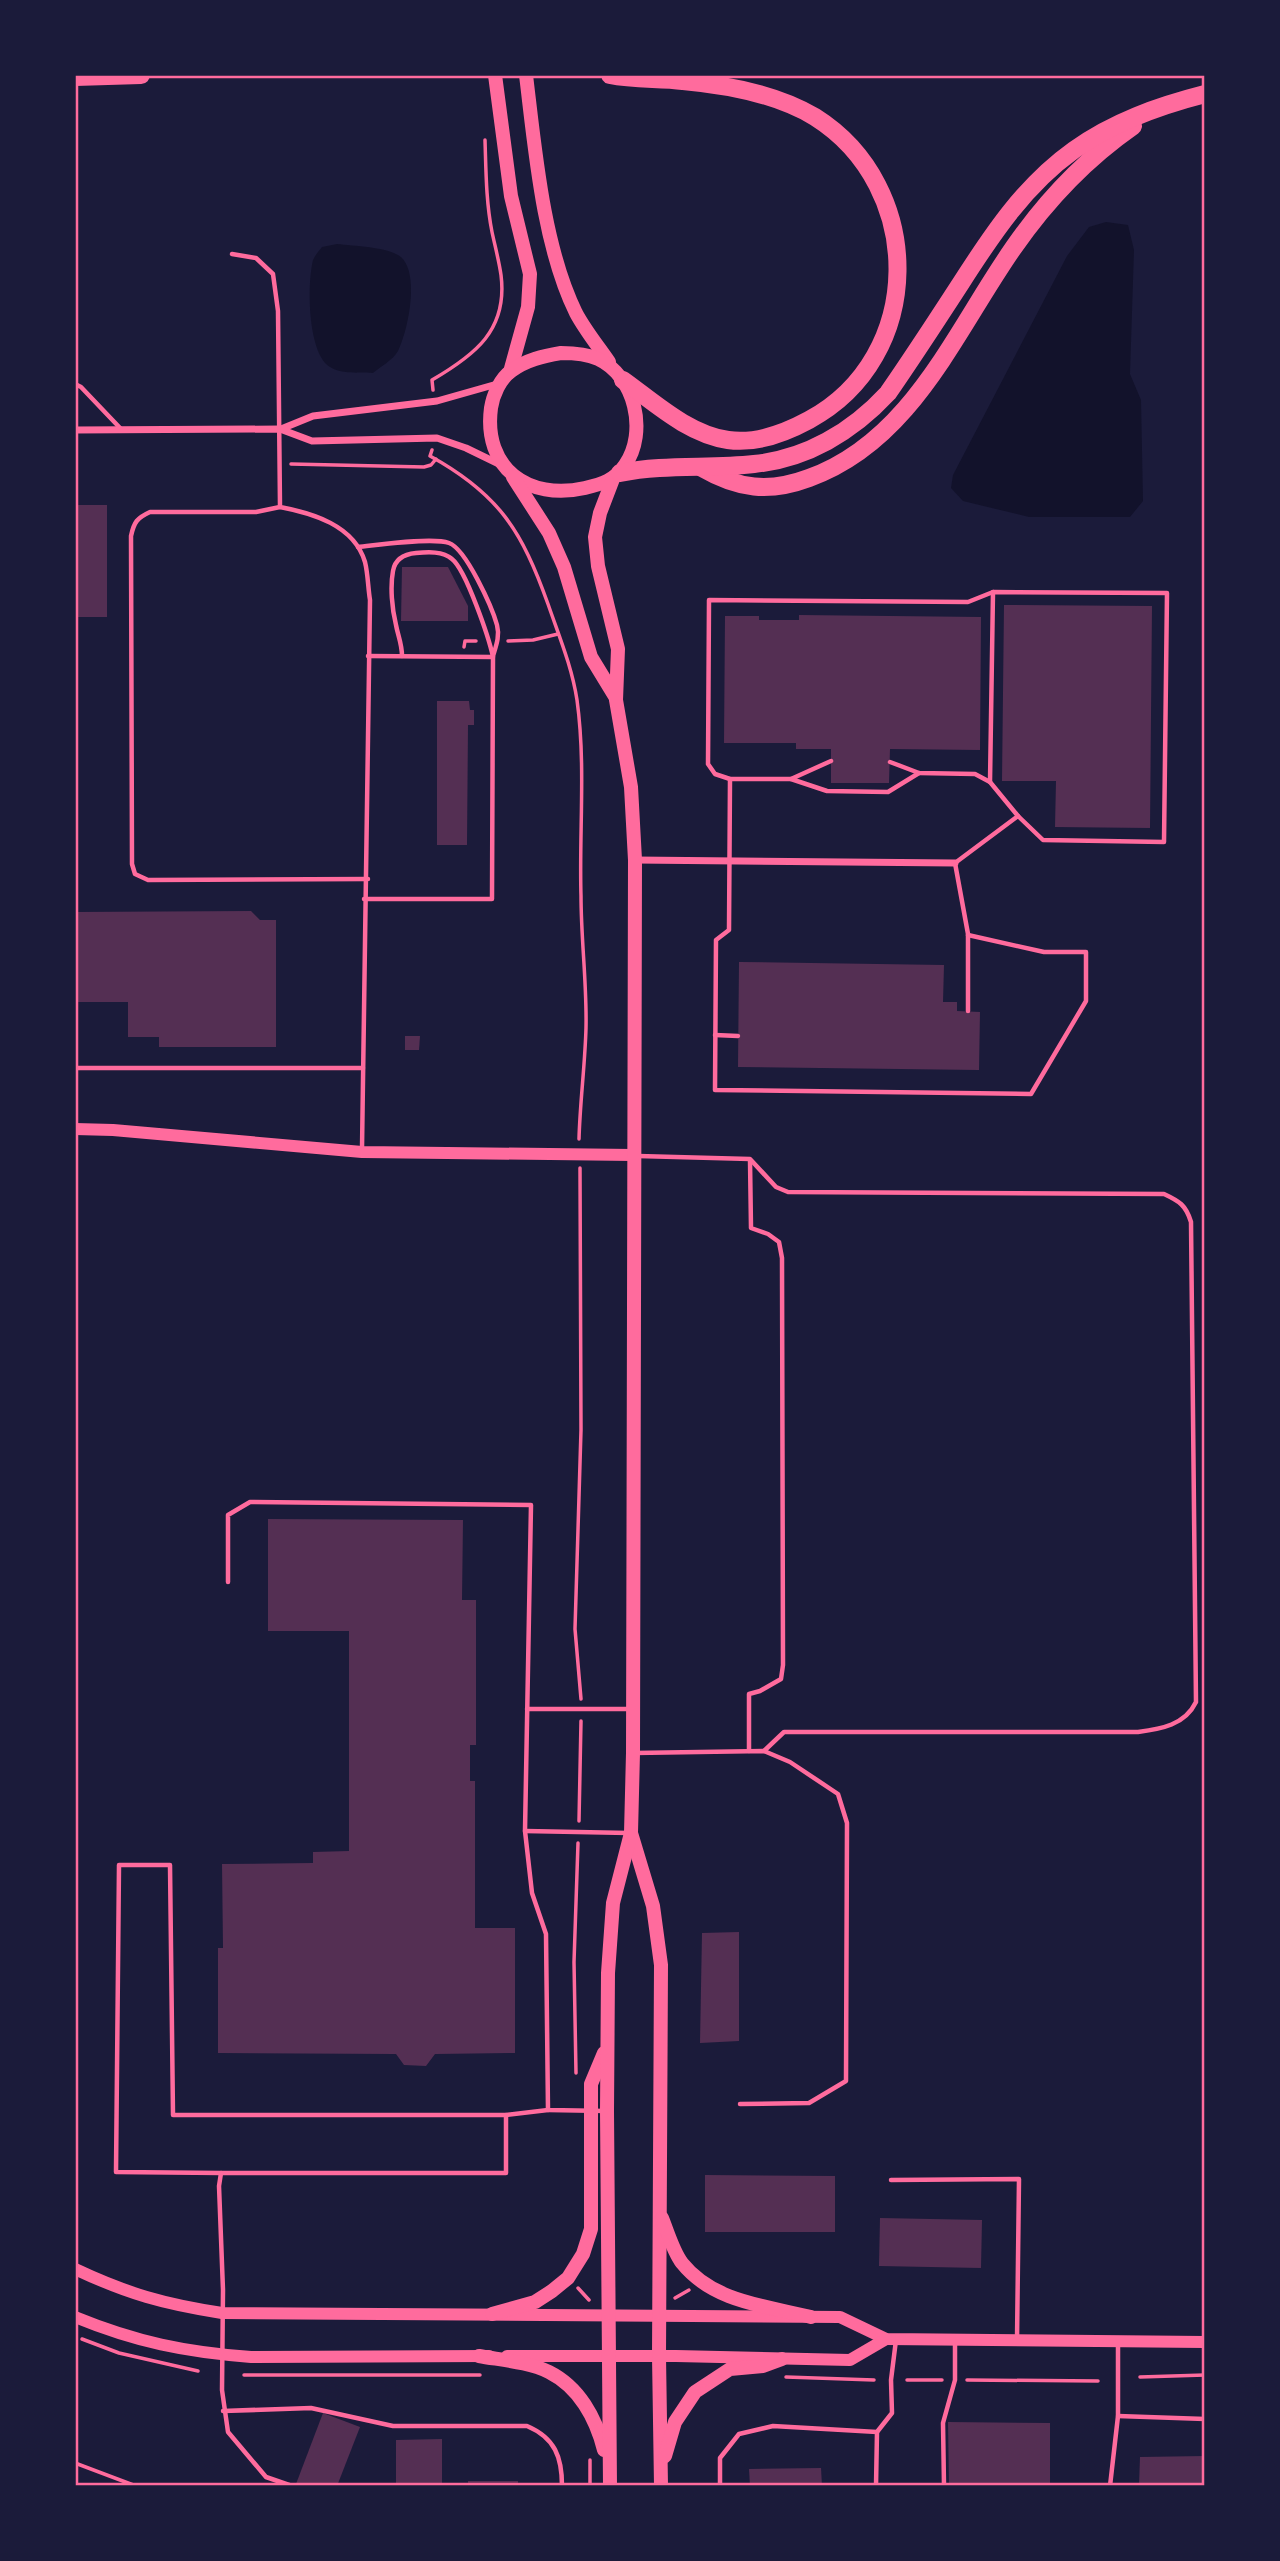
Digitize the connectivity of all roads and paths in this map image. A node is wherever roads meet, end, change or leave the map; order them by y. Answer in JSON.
{"nodes":[{"id":1,"x":141,"y":75,"type":"edge"},
{"id":2,"x":495,"y":75,"type":"edge"},
{"id":3,"x":526,"y":75,"type":"edge"},
{"id":4,"x":610,"y":75,"type":"edge"},
{"id":5,"x":75,"y":77,"type":"edge"},
{"id":6,"x":1205,"y":94,"type":"edge"},
{"id":7,"x":1169,"y":103,"type":"junction"},
{"id":8,"x":484,"y":128,"type":"dead end"},
{"id":9,"x":232,"y":254,"type":"dead end"},
{"id":10,"x":619,"y":374,"type":"junction"},
{"id":11,"x":505,"y":377,"type":"junction"},
{"id":12,"x":75,"y":384,"type":"edge"},
{"id":13,"x":437,"y":401,"type":"junction"},
{"id":14,"x":280,"y":429,"type":"junction"},
{"id":15,"x":75,"y":430,"type":"edge"},
{"id":16,"x":121,"y":430,"type":"junction"},
{"id":17,"x":437,"y":438,"type":"junction"},
{"id":18,"x":436,"y":459,"type":"junction"},
{"id":19,"x":280,"y":464,"type":"junction"},
{"id":20,"x":699,"y":466,"type":"junction"},
{"id":21,"x":506,"y":469,"type":"junction"},
{"id":22,"x":617,"y":476,"type":"junction"},
{"id":23,"x":279,"y":508,"type":"junction"},
{"id":24,"x":358,"y":547,"type":"junction"},
{"id":25,"x":993,"y":592,"type":"junction"},
{"id":26,"x":368,"y":656,"type":"junction"},
{"id":27,"x":402,"y":656,"type":"junction"},
{"id":28,"x":493,"y":657,"type":"junction"},
{"id":29,"x":616,"y":699,"type":"junction"},
{"id":30,"x":831,"y":761,"type":"dead end"},
{"id":31,"x":890,"y":762,"type":"dead end"},
{"id":32,"x":919,"y":773,"type":"junction"},
{"id":33,"x":730,"y":779,"type":"junction"},
{"id":34,"x":790,"y":779,"type":"junction"},
{"id":35,"x":990,"y":782,"type":"junction"},
{"id":36,"x":1018,"y":816,"type":"junction"},
{"id":37,"x":635,"y":860,"type":"junction"},
{"id":38,"x":730,"y":860,"type":"junction"},
{"id":39,"x":955,"y":863,"type":"junction"},
{"id":40,"x":368,"y":879,"type":"junction"},
{"id":41,"x":364,"y":899,"type":"junction"},
{"id":42,"x":968,"y":934,"type":"junction"},
{"id":43,"x":968,"y":1011,"type":"dead end"},
{"id":44,"x":715,"y":1035,"type":"junction"},
{"id":45,"x":738,"y":1036,"type":"dead end"},
{"id":46,"x":75,"y":1068,"type":"edge"},
{"id":47,"x":363,"y":1068,"type":"junction"},
{"id":48,"x":75,"y":1129,"type":"edge"},
{"id":49,"x":579,"y":1138,"type":"dead end"},
{"id":50,"x":362,"y":1152,"type":"junction"},
{"id":51,"x":633,"y":1156,"type":"junction"},
{"id":52,"x":750,"y":1159,"type":"junction"},
{"id":53,"x":581,"y":1174,"type":"dead end"},
{"id":54,"x":229,"y":1582,"type":"dead end"},
{"id":55,"x":581,"y":1692,"type":"dead end"},
{"id":56,"x":527,"y":1709,"type":"junction"},
{"id":57,"x":633,"y":1709,"type":"junction"},
{"id":58,"x":581,"y":1723,"type":"dead end"},
{"id":59,"x":749,"y":1751,"type":"junction"},
{"id":60,"x":764,"y":1751,"type":"junction"},
{"id":61,"x":633,"y":1753,"type":"junction"},
{"id":62,"x":579,"y":1815,"type":"dead end"},
{"id":63,"x":525,"y":1831,"type":"junction"},
{"id":64,"x":631,"y":1833,"type":"junction"},
{"id":65,"x":578,"y":1852,"type":"dead end"},
{"id":66,"x":607,"y":2045,"type":"junction"},
{"id":67,"x":576,"y":2075,"type":"dead end"},
{"id":68,"x":740,"y":2104,"type":"dead end"},
{"id":69,"x":548,"y":2110,"type":"junction"},
{"id":70,"x":607,"y":2111,"type":"junction"},
{"id":71,"x":591,"y":2112,"type":"junction"},
{"id":72,"x":506,"y":2115,"type":"junction"},
{"id":73,"x":221,"y":2174,"type":"junction"},
{"id":74,"x":891,"y":2180,"type":"dead end"},
{"id":75,"x":659,"y":2210,"type":"junction"},
{"id":76,"x":75,"y":2269,"type":"edge"},
{"id":77,"x":222,"y":2313,"type":"junction"},
{"id":78,"x":492,"y":2314,"type":"junction"},
{"id":79,"x":608,"y":2315,"type":"junction"},
{"id":80,"x":659,"y":2316,"type":"junction"},
{"id":81,"x":75,"y":2317,"type":"edge"},
{"id":82,"x":810,"y":2317,"type":"junction"},
{"id":83,"x":891,"y":2339,"type":"junction"},
{"id":84,"x":955,"y":2340,"type":"junction"},
{"id":85,"x":1017,"y":2341,"type":"junction"},
{"id":86,"x":1118,"y":2342,"type":"junction"},
{"id":87,"x":1205,"y":2342,"type":"edge"},
{"id":88,"x":221,"y":2355,"type":"junction"},
{"id":89,"x":479,"y":2356,"type":"junction"},
{"id":90,"x":609,"y":2356,"type":"junction"},
{"id":91,"x":659,"y":2356,"type":"junction"},
{"id":92,"x":782,"y":2359,"type":"junction"},
{"id":93,"x":490,"y":2374,"type":"dead end"},
{"id":94,"x":244,"y":2375,"type":"dead end"},
{"id":95,"x":1205,"y":2375,"type":"edge"},
{"id":96,"x":774,"y":2376,"type":"dead end"},
{"id":97,"x":1140,"y":2377,"type":"dead end"},
{"id":98,"x":874,"y":2380,"type":"dead end"},
{"id":99,"x":907,"y":2380,"type":"dead end"},
{"id":100,"x":956,"y":2380,"type":"junction"},
{"id":101,"x":1098,"y":2381,"type":"dead end"},
{"id":102,"x":223,"y":2411,"type":"junction"},
{"id":103,"x":1118,"y":2416,"type":"junction"},
{"id":104,"x":1205,"y":2419,"type":"edge"},
{"id":105,"x":877,"y":2432,"type":"junction"},
{"id":106,"x":75,"y":2463,"type":"edge"},
{"id":107,"x":661,"y":2478,"type":"edge"},
{"id":108,"x":610,"y":2480,"type":"edge"},
{"id":109,"x":135,"y":2486,"type":"edge"},
{"id":110,"x":292,"y":2486,"type":"edge"},
{"id":111,"x":562,"y":2486,"type":"edge"},
{"id":112,"x":720,"y":2486,"type":"edge"},
{"id":113,"x":876,"y":2486,"type":"edge"},
{"id":114,"x":944,"y":2486,"type":"edge"},
{"id":115,"x":1110,"y":2486,"type":"edge"}],
"edges":[{"from":1,"to":5,"type":"highway"},
{"from":2,"to":11,"type":"main road"},
{"from":3,"to":10,"type":"main road"},
{"from":4,"to":10,"type":"highway"},
{"from":6,"to":7,"type":"highway"},
{"from":7,"to":20,"type":"highway"},
{"from":7,"to":20,"type":"highway"},
{"from":8,"to":13,"type":"path"},
{"from":9,"to":14,"type":"lane"},
{"from":10,"to":11,"type":"main road"},
{"from":10,"to":22,"type":"main road"},
{"from":11,"to":13,"type":"street"},
{"from":11,"to":21,"type":"main road"},
{"from":12,"to":16,"type":"lane"},
{"from":13,"to":14,"type":"street"},
{"from":14,"to":16,"type":"street"},
{"from":14,"to":17,"type":"street"},
{"from":14,"to":19,"type":"lane"},
{"from":15,"to":16,"type":"street"},
{"from":17,"to":18,"type":"path"},
{"from":17,"to":21,"type":"street"},
{"from":18,"to":19,"type":"path"},
{"from":18,"to":49,"type":"path"},
{"from":19,"to":23,"type":"lane"},
{"from":20,"to":22,"type":"highway"},
{"from":21,"to":22,"type":"main road"},
{"from":21,"to":29,"type":"main road"},
{"from":22,"to":29,"type":"main road"},
{"from":23,"to":24,"type":"lane"},
{"from":23,"to":40,"type":"lane"},
{"from":24,"to":26,"type":"lane"},
{"from":24,"to":28,"type":"lane"},
{"from":25,"to":33,"type":"lane"},
{"from":25,"to":35,"type":"lane"},
{"from":25,"to":36,"type":"lane"},
{"from":26,"to":27,"type":"lane"},
{"from":26,"to":40,"type":"lane"},
{"from":27,"to":28,"type":"lane"},
{"from":27,"to":28,"type":"lane"},
{"from":28,"to":41,"type":"lane"},
{"from":29,"to":37,"type":"main road"},
{"from":30,"to":34,"type":"lane"},
{"from":31,"to":32,"type":"lane"},
{"from":32,"to":34,"type":"lane"},
{"from":32,"to":35,"type":"lane"},
{"from":33,"to":34,"type":"lane"},
{"from":33,"to":38,"type":"lane"},
{"from":35,"to":36,"type":"lane"},
{"from":36,"to":39,"type":"lane"},
{"from":37,"to":38,"type":"street"},
{"from":37,"to":51,"type":"main road"},
{"from":38,"to":39,"type":"street"},
{"from":38,"to":44,"type":"lane"},
{"from":39,"to":42,"type":"lane"},
{"from":40,"to":41,"type":"lane"},
{"from":41,"to":47,"type":"lane"},
{"from":42,"to":43,"type":"lane"},
{"from":42,"to":44,"type":"lane"},
{"from":44,"to":45,"type":"lane"},
{"from":46,"to":47,"type":"lane"},
{"from":47,"to":50,"type":"lane"},
{"from":48,"to":50,"type":"street"},
{"from":50,"to":51,"type":"street"},
{"from":51,"to":52,"type":"lane"},
{"from":51,"to":57,"type":"main road"},
{"from":52,"to":59,"type":"lane"},
{"from":52,"to":60,"type":"lane"},
{"from":53,"to":55,"type":"path"},
{"from":54,"to":56,"type":"lane"},
{"from":56,"to":57,"type":"lane"},
{"from":56,"to":63,"type":"lane"},
{"from":57,"to":61,"type":"main road"},
{"from":58,"to":62,"type":"path"},
{"from":59,"to":60,"type":"lane"},
{"from":59,"to":61,"type":"lane"},
{"from":60,"to":68,"type":"lane"},
{"from":61,"to":64,"type":"main road"},
{"from":63,"to":64,"type":"lane"},
{"from":63,"to":69,"type":"lane"},
{"from":64,"to":66,"type":"main road"},
{"from":64,"to":75,"type":"main road"},
{"from":65,"to":67,"type":"path"},
{"from":66,"to":70,"type":"main road"},
{"from":66,"to":71,"type":"main road"},
{"from":69,"to":71,"type":"lane"},
{"from":69,"to":72,"type":"lane"},
{"from":70,"to":71,"type":"lane"},
{"from":70,"to":79,"type":"main road"},
{"from":71,"to":78,"type":"main road"},
{"from":72,"to":73,"type":"lane"},
{"from":72,"to":73,"type":"lane"},
{"from":73,"to":77,"type":"lane"},
{"from":74,"to":85,"type":"lane"},
{"from":75,"to":80,"type":"main road"},
{"from":75,"to":82,"type":"main road"},
{"from":76,"to":77,"type":"street"},
{"from":77,"to":78,"type":"street"},
{"from":77,"to":88,"type":"lane"},
{"from":78,"to":79,"type":"street"},
{"from":79,"to":80,"type":"street"},
{"from":79,"to":90,"type":"main road"},
{"from":80,"to":82,"type":"street"},
{"from":80,"to":91,"type":"main road"},
{"from":81,"to":88,"type":"street"},
{"from":82,"to":83,"type":"street"},
{"from":83,"to":84,"type":"street"},
{"from":83,"to":92,"type":"street"},
{"from":83,"to":105,"type":"lane"},
{"from":84,"to":85,"type":"street"},
{"from":84,"to":100,"type":"lane"},
{"from":85,"to":86,"type":"street"},
{"from":86,"to":87,"type":"street"},
{"from":86,"to":103,"type":"lane"},
{"from":88,"to":89,"type":"street"},
{"from":88,"to":102,"type":"lane"},
{"from":89,"to":90,"type":"street"},
{"from":89,"to":108,"type":"main road"},
{"from":90,"to":91,"type":"street"},
{"from":90,"to":108,"type":"main road"},
{"from":91,"to":92,"type":"street"},
{"from":91,"to":107,"type":"main road"},
{"from":92,"to":107,"type":"main road"},
{"from":93,"to":94,"type":"path"},
{"from":95,"to":97,"type":"path"},
{"from":96,"to":98,"type":"path"},
{"from":99,"to":100,"type":"path"},
{"from":100,"to":101,"type":"path"},
{"from":100,"to":114,"type":"lane"},
{"from":102,"to":110,"type":"lane"},
{"from":102,"to":111,"type":"lane"},
{"from":103,"to":104,"type":"lane"},
{"from":103,"to":115,"type":"lane"},
{"from":105,"to":112,"type":"lane"},
{"from":105,"to":113,"type":"lane"},
{"from":106,"to":109,"type":"path"}]}
